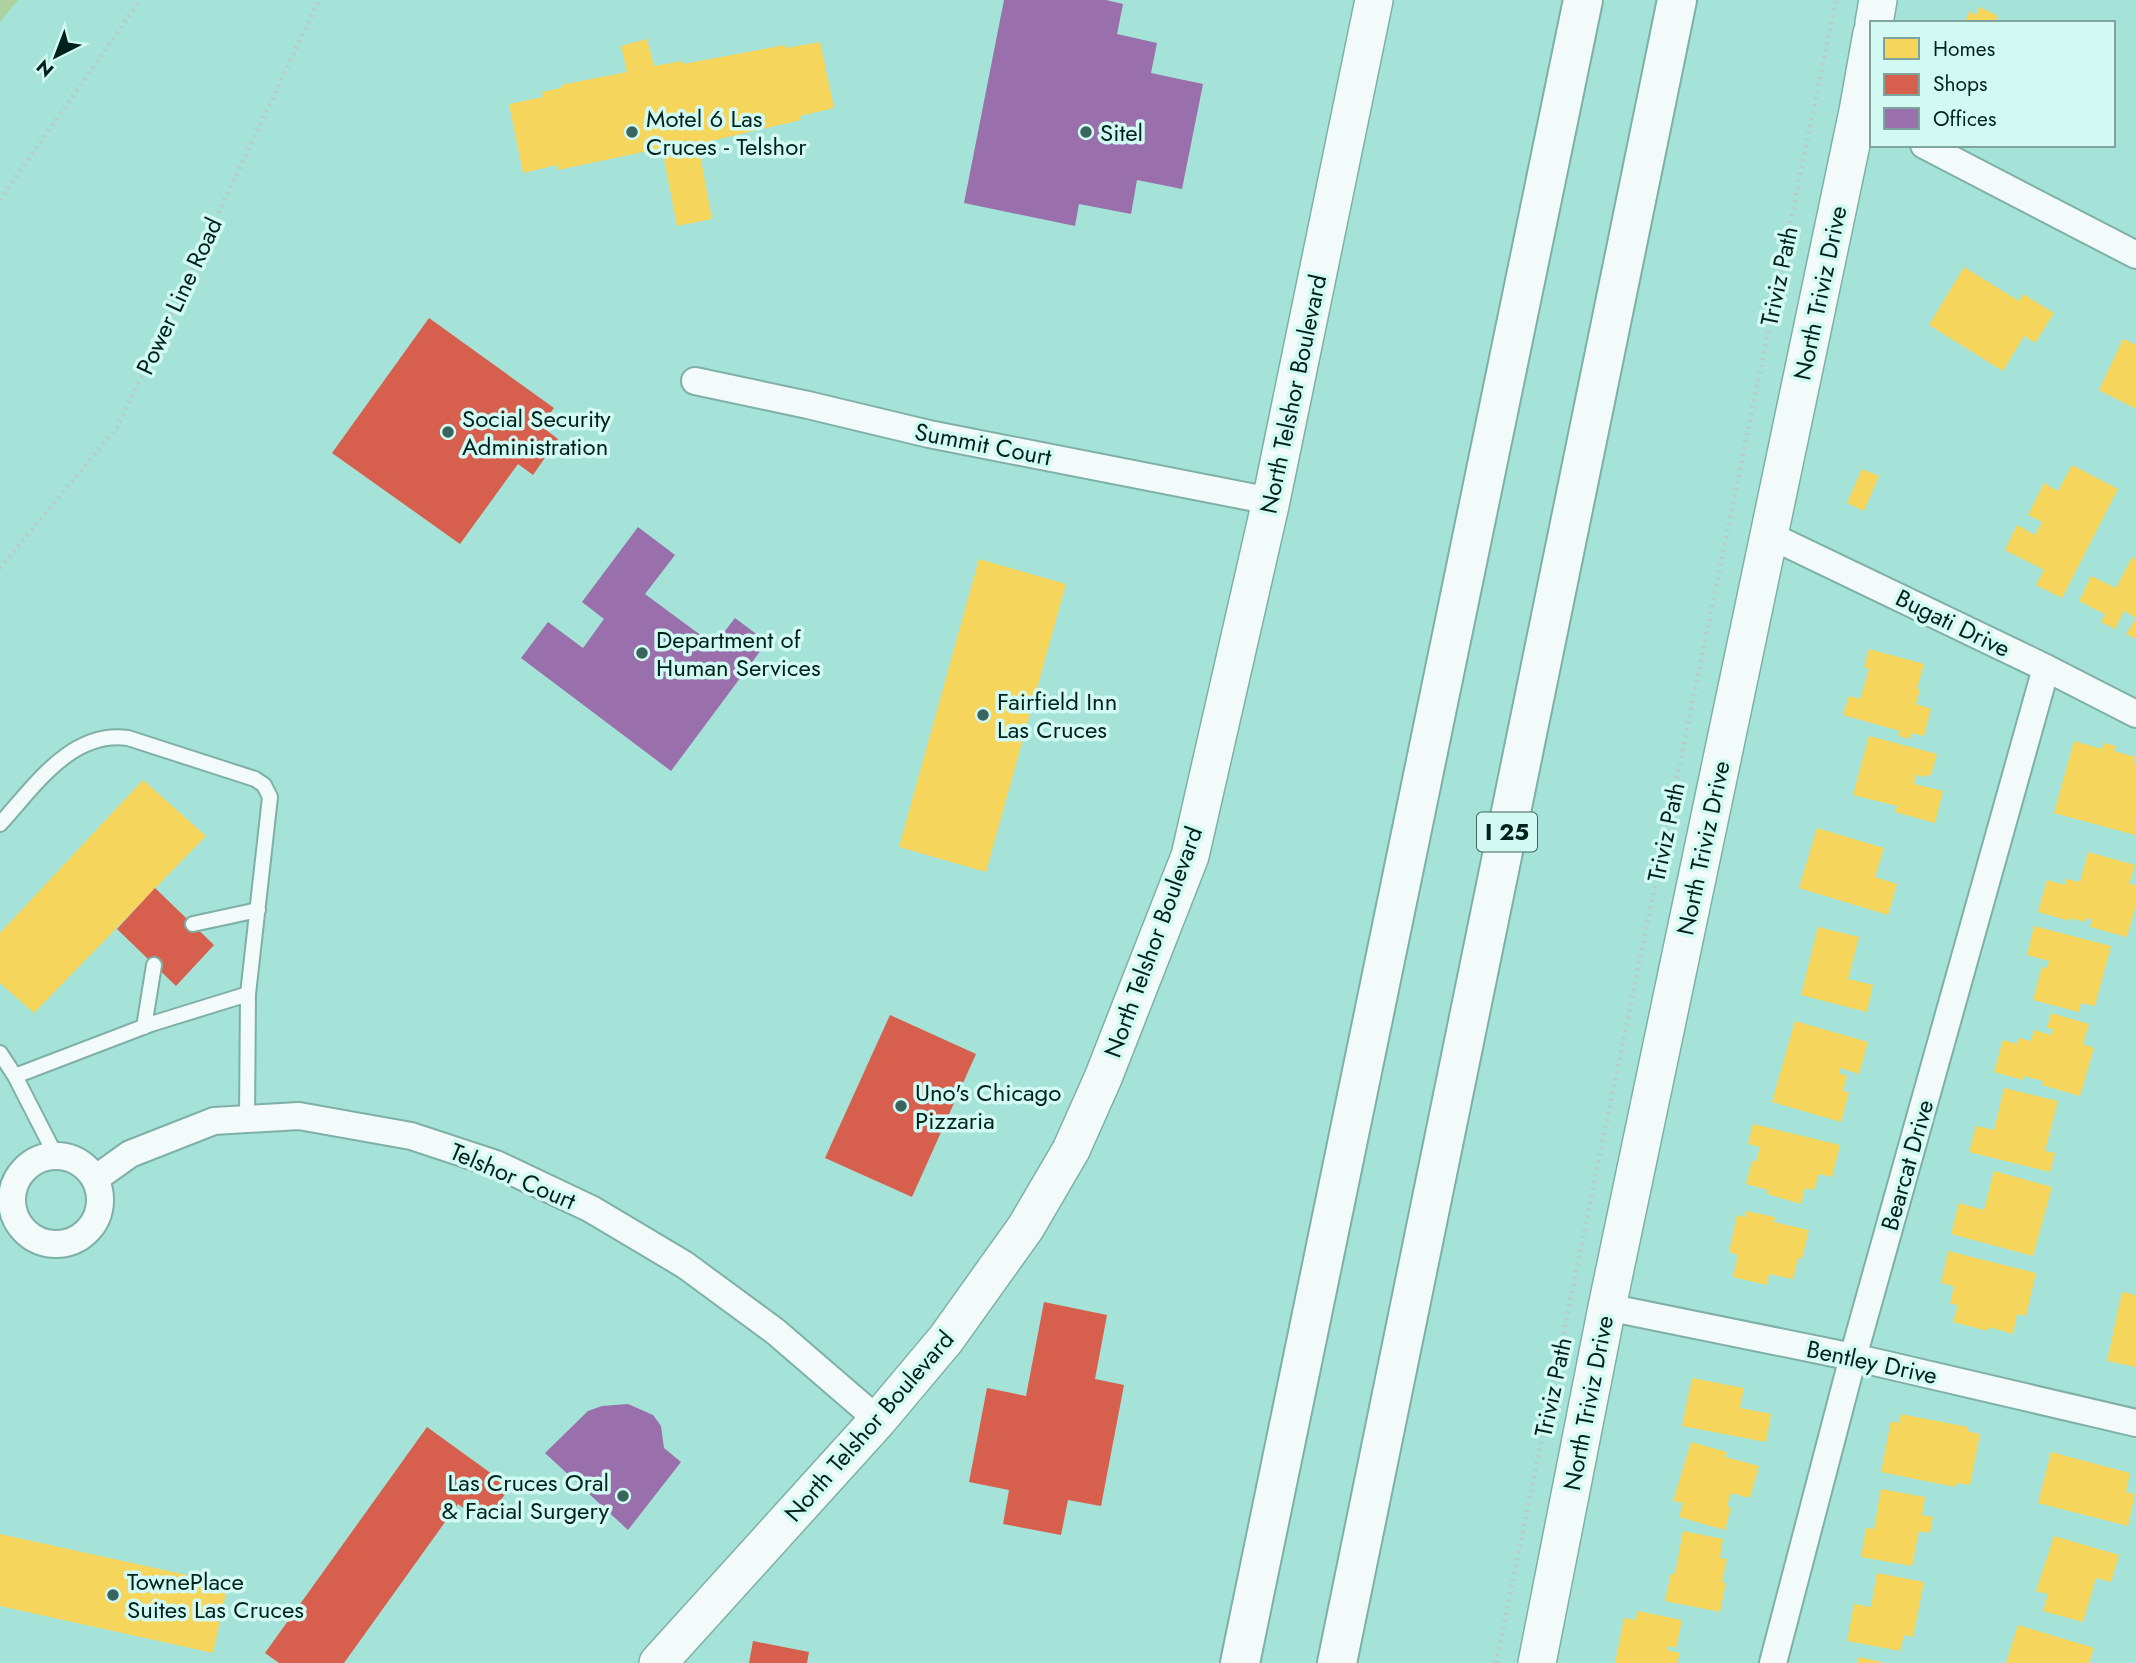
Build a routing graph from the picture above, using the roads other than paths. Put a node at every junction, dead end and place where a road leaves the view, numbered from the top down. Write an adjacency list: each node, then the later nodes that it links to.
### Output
1 (1374, 0): 11 (main road, North Telshor Boulevard)
2 (1583, 0): 31 (highway)
3 (1677, 0): 32 (highway, I 25)
4 (1878, 0): 5 (main road)
5 (1874, 21)
6 (1870, 56): 7 (main road, North Triviz Drive)
7 (1865, 115): 12 (main road, North Triviz Drive)
8 (1928, 147): 9 (street)
9 (2136, 255)
10 (695, 381): 11 (street, Summit Court)
11 (1271, 501): 28 (main road, North Telshor Boulevard)
12 (1769, 535): 13 (street, Bugati Drive); 26 (main road, North Triviz Drive)
13 (2046, 668): 14 (street, Bugati Drive); 27 (street, Bearcat Drive)
14 (2136, 714)
15 (0, 824): 16 (lane)
16 (258, 910): 17 (lane); 19 (lane)
17 (193, 924)
18 (154, 965): 20 (lane)
19 (248, 995): 20 (lane); 23 (lane)
20 (144, 1027): 22 (lane)
21 (0, 1053): 22 (lane)
22 (15, 1076): 24 (lane)
23 (247, 1119): 25 (street, Telshor Court); 28 (street, Telshor Court)
24 (56, 1156): 25 (street); 25 (street)
25 (95, 1178)
26 (1607, 1307): 27 (street, Bentley Drive); 33 (main road, North Triviz Drive)
27 (1853, 1357): 29 (street, Bentley Drive); 34 (street, Bearcat Drive)
28 (878, 1420): 30 (main road, North Telshor Boulevard)
29 (2136, 1423)
30 (658, 1663)
31 (1240, 1663)
32 (1337, 1663)
33 (1537, 1663)
34 (1773, 1663)

